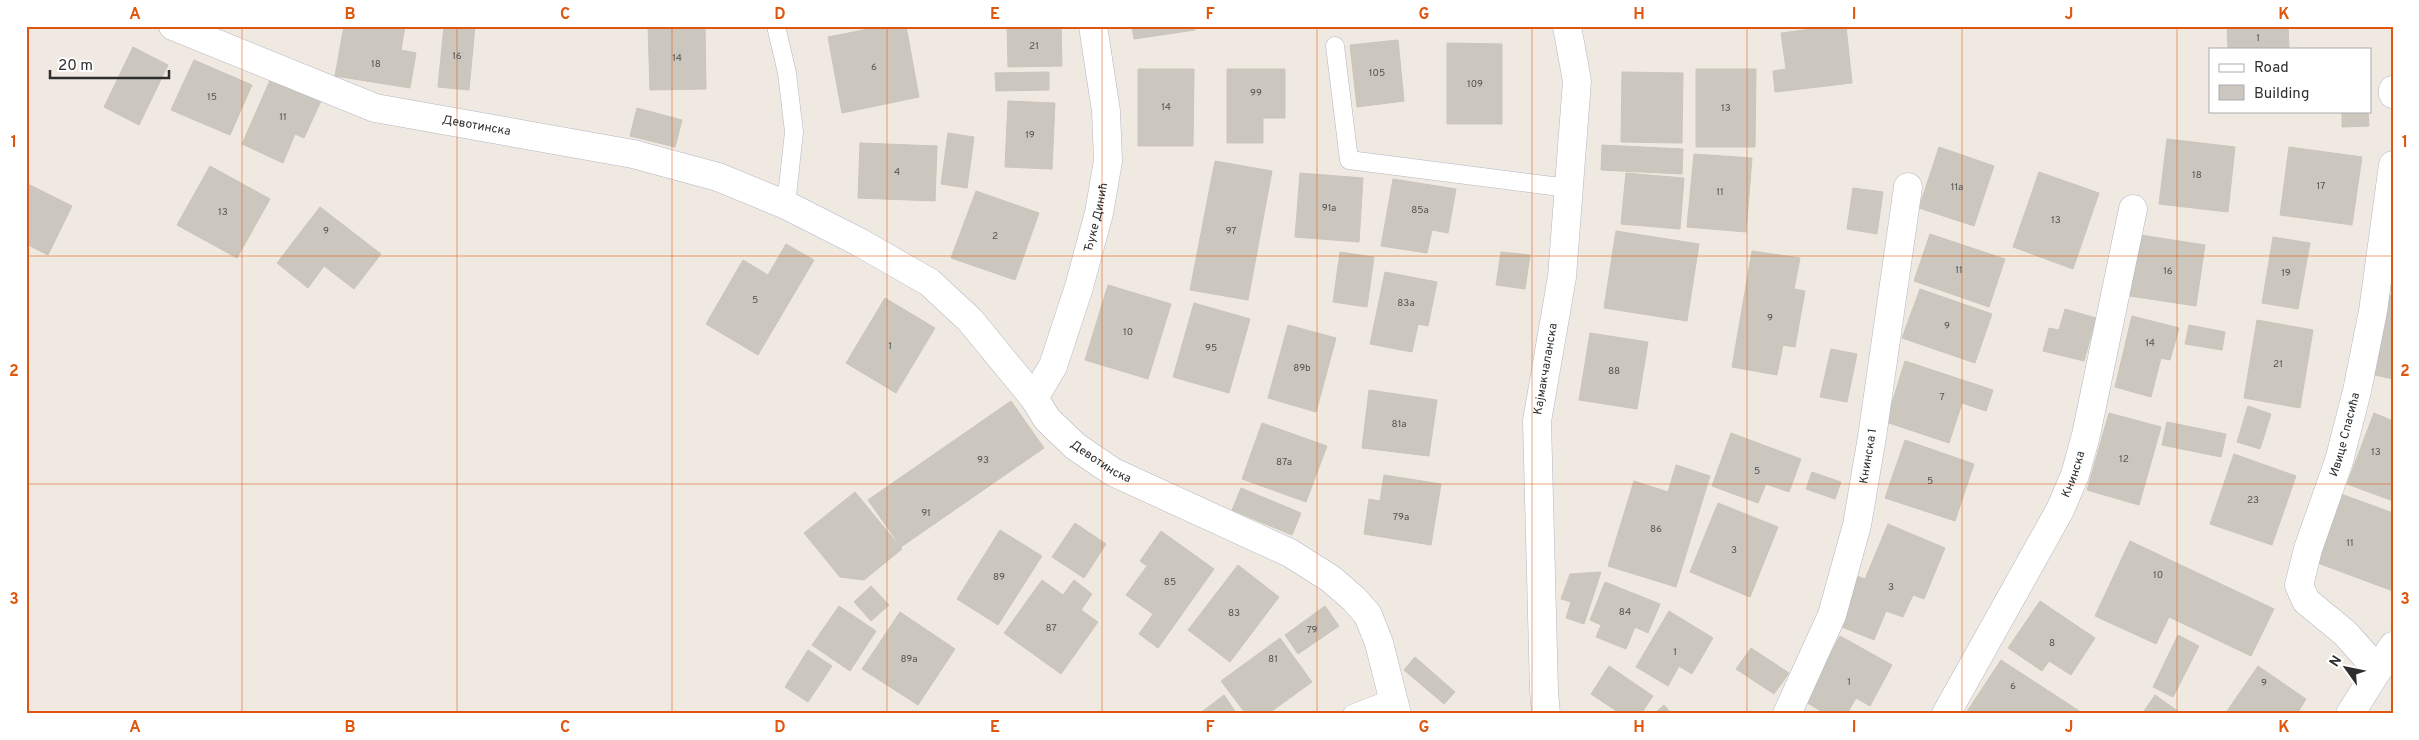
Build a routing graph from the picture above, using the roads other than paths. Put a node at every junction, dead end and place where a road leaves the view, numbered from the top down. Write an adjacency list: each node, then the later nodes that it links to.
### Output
1 (173, 26): 9 (street, Девотинска)
2 (776, 26): 9 (lane)
3 (1093, 26): 11 (street, Ђуке Динић)
4 (1567, 26): 8 (street, Кајмакчаланска)
5 (1335, 46): 8 (lane)
6 (2393, 164): 13 (street, Ивице Спасића)
7 (1908, 186): 17 (street, Книнска 1)
8 (1568, 188): 16 (street, Кајмакчаланска)
9 (786, 205): 11 (street, Девотинска)
10 (2133, 209): 18 (street, Книнска)
11 (1034, 398): 14 (street, Девотинска)
12 (2393, 646): 13 (street)
13 (2378, 670): 19 (street)
14 (1395, 706): 15 (lane)
15 (1352, 714)
16 (1546, 714)
17 (1788, 714)
18 (1946, 714)
19 (2350, 714)

